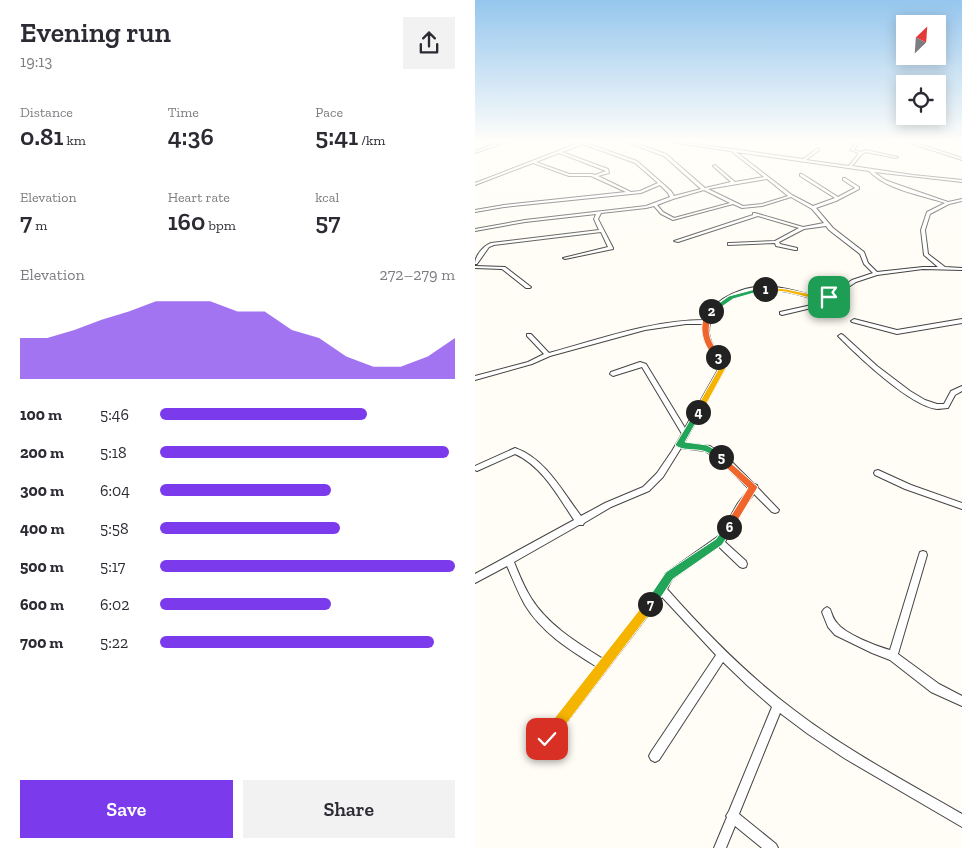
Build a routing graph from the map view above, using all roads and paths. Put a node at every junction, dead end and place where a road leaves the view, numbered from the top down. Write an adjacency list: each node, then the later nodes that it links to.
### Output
1 (607, 182): 13 (street)
2 (657, 182): 10 (street)
3 (695, 182): 12 (street)
4 (732, 182): 11 (street)
5 (748, 182): 11 (street)
6 (772, 182): 14 (street)
7 (811, 182): 16 (street)
8 (848, 182): 16 (street)
9 (887, 182): 19 (street)
10 (660, 184): 13 (street); 15 (street)
11 (735, 184): 12 (street)
12 (704, 189): 15 (street); 18 (street)
13 (629, 192): 23 (street)
14 (791, 196): 21 (street); 22 (street)
15 (672, 197): 20 (street)
16 (837, 198): 22 (street)
17 (961, 202): 19 (street)
18 (733, 203): 20 (street); 21 (street)
19 (948, 203): 35 (street)
20 (655, 205): 24 (street)
21 (743, 207): 25 (street)
22 (813, 208): 26 (street)
23 (475, 211)
24 (599, 213): 28 (street); 29 (street)
25 (757, 215): 27 (street); 30 (street)
26 (827, 224): 27 (street); 40 (street)
27 (803, 228): 31 (street)
28 (475, 230)
29 (602, 231): 34 (street); 36 (street)
30 (676, 241)
31 (776, 242): 32 (street); 33 (street)
32 (730, 244)
33 (795, 250)
34 (565, 258)
35 (923, 259): 37 (street); 39 (street)
36 (475, 265): 41 (street)
37 (943, 268): 38 (street); 39 (street)
38 (962, 269)
39 (907, 270): 40 (street)
40 (876, 274): 42 (street)
41 (529, 287)
42 (826, 300): 43 (street); 46 (street)
43 (782, 313)
44 (855, 320): 45 (street)
45 (962, 321)
46 (706, 322): 49 (street); 53 (street)
47 (529, 335): 49 (street)
48 (841, 336): 52 (street)
49 (547, 354): 51 (street)
50 (613, 374): 53 (street)
51 (475, 378)
52 (962, 388)
53 (685, 434): 54 (street)
54 (679, 445): 57 (street); 60 (street)
55 (477, 468): 60 (street)
56 (878, 473): 58 (street)
57 (754, 487): 59 (street); 61 (street)
58 (962, 506)
59 (775, 510)
60 (580, 522): 63 (street)
61 (719, 542): 64 (street); 66 (street)
62 (923, 555): 69 (street)
63 (508, 560): 65 (street); 70 (street)
64 (743, 564)
65 (475, 579)
66 (662, 590): 68 (street); 70 (street)
67 (827, 612): 69 (street)
68 (722, 655): 72 (street); 74 (street)
69 (893, 656): 71 (street)
70 (603, 665): 73 (street)
71 (962, 701)
72 (778, 706): 75 (street); 76 (street)
73 (547, 739)
74 (655, 756)
75 (732, 816): 77 (street); 78 (street)
76 (962, 821)
77 (720, 848)
78 (773, 848)

